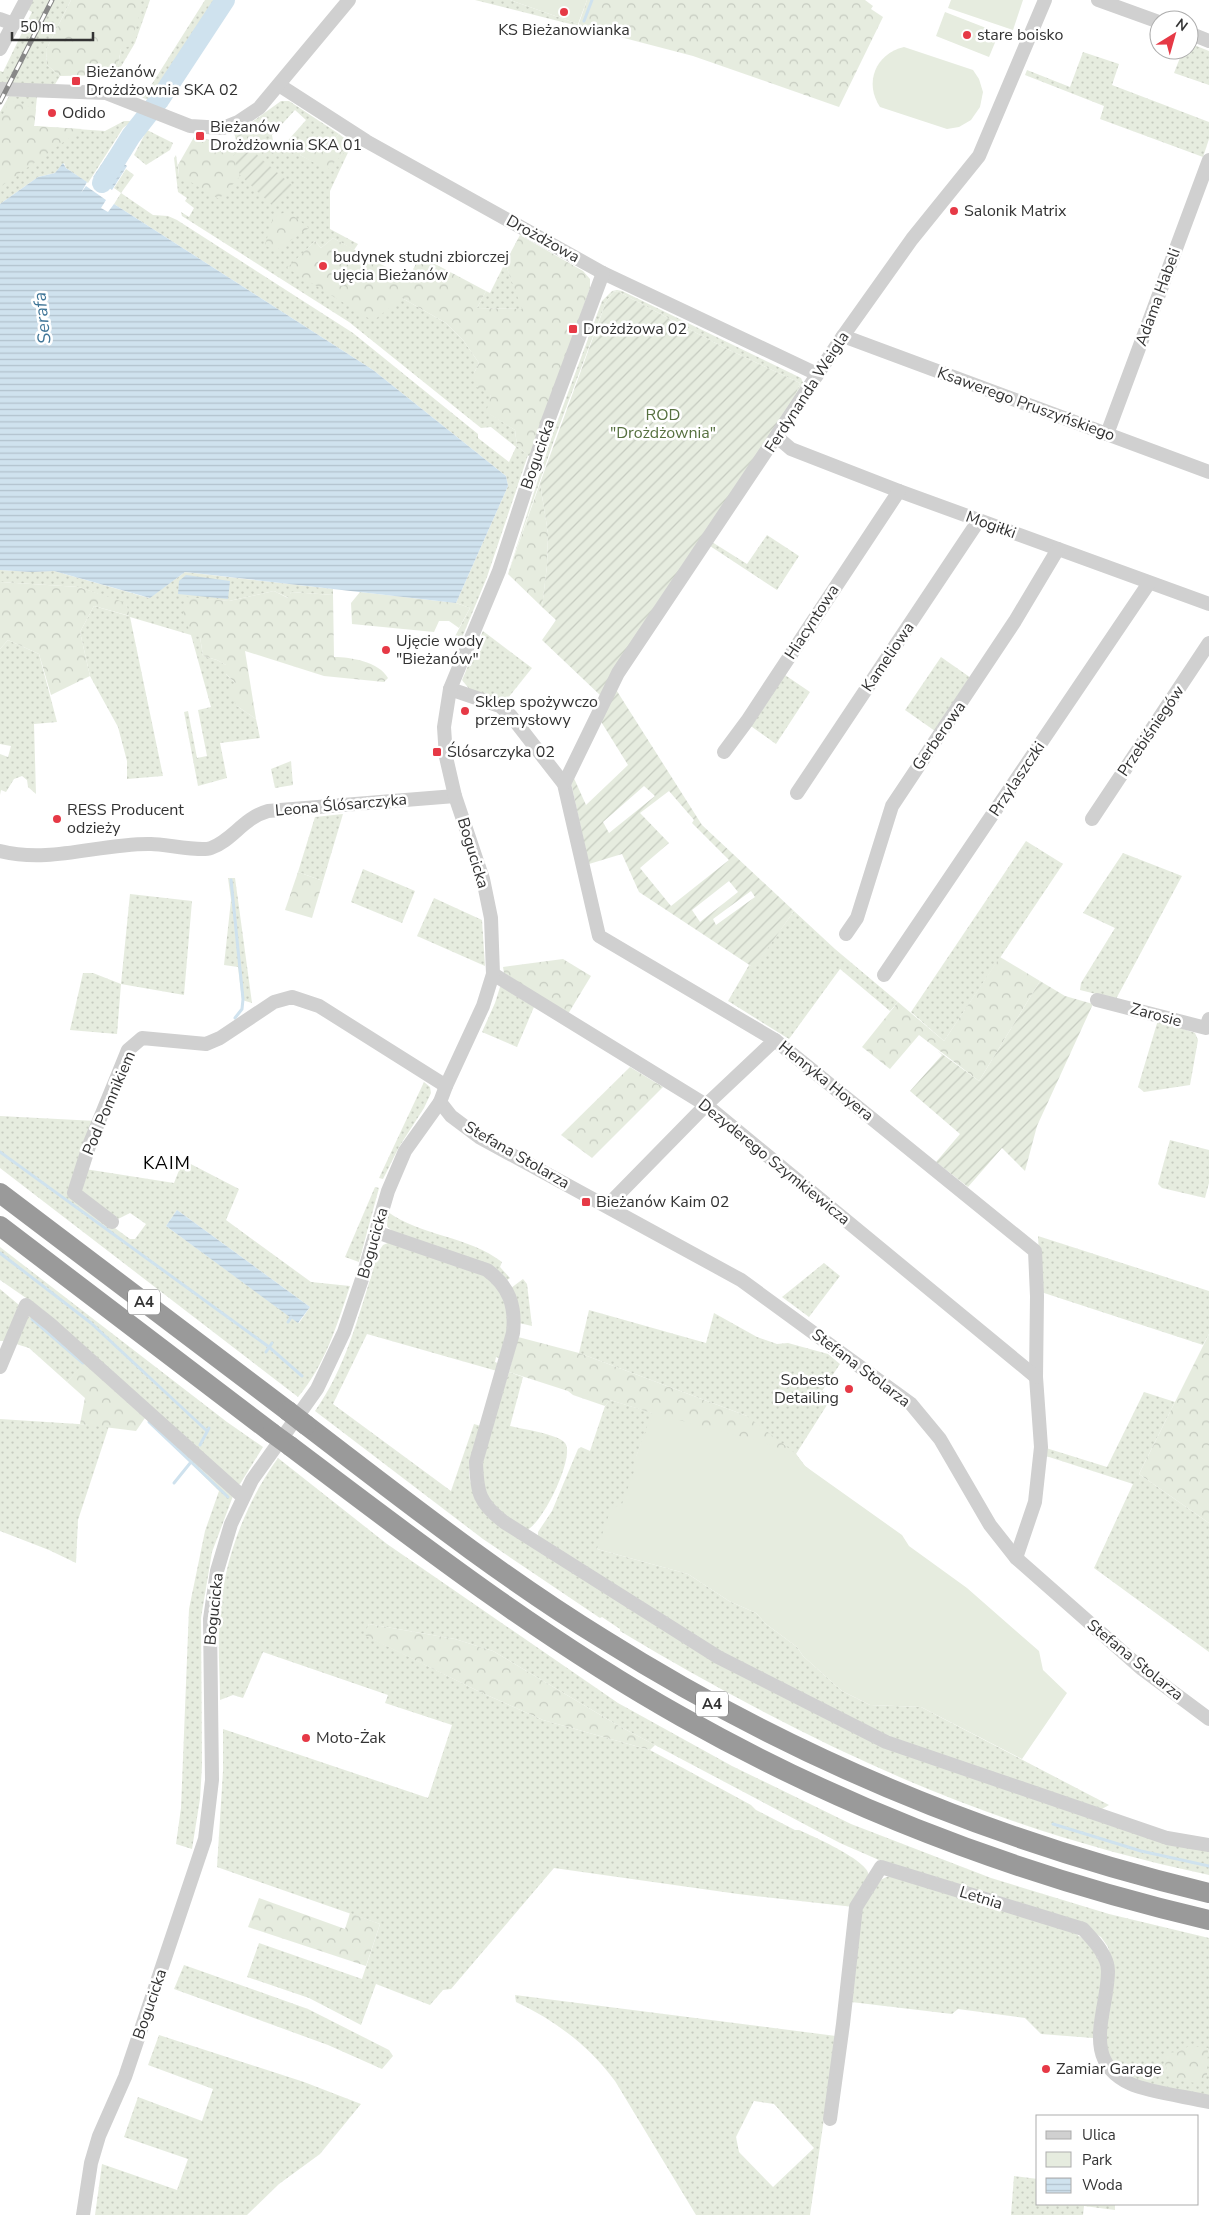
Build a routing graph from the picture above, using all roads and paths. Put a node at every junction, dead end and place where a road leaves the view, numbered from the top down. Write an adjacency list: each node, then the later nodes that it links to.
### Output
1 (26, 0): 7 (street)
2 (349, 0): 9 (street)
3 (1045, 0): 13 (street, Ferdynanda Weigla)
4 (1098, 0): 5 (street)
5 (1149, 18)
6 (0, 19): 7 (street)
7 (14, 24): 8 (street)
8 (0, 49)
9 (279, 85): 10 (street); 12 (street, Drożdżowa)
10 (0, 89)
11 (1209, 160): 15 (street, Adama Habeli)
12 (603, 273): 14 (street, Drożdżowa); 24 (street, Bogucicka)
13 (843, 336): 14 (street, Ferdynanda Weigla); 15 (street, Ksawerego Pruszyńskiego)
14 (817, 374): 16 (street, Ferdynanda Weigla)
15 (1108, 434): 17 (street, Ksawerego Pruszyńskiego)
16 (777, 437): 18 (street, Mogiłki); 26 (street, Ferdynanda Weigla)
17 (1209, 472)
18 (899, 491): 19 (street, Mogiłki); 25 (street, Hiacyntowa)
19 (977, 520): 20 (street, Mogiłki); 27 (street, Kameliowa)
20 (1058, 549): 21 (street, Mogiłki); 31 (street, Gerberowa)
21 (1149, 583): 22 (street, Mogiłki); 33 (street, Przylaszczki)
22 (1209, 604)
23 (1209, 643): 29 (street, Przebiśniegów)
24 (450, 689): 26 (street, Henryka Hoyera); 28 (street, Bogucicka)
25 (724, 752)
26 (564, 784): 36 (street, Henryka Hoyera)
27 (797, 792)
28 (454, 796): 30 (street, Leona Ślósarczyka); 32 (street, Bogucicka)
29 (1092, 819)
30 (0, 851)
31 (846, 934)
32 (493, 974): 37 (street, Bogucicka); 39 (street, Dezyderego Szymkiewicza)
33 (884, 975)
34 (1097, 1000): 35 (street, Zarosie)
35 (1209, 1019)
36 (775, 1040): 39 (street); 46 (street, Henryka Hoyera)
37 (446, 1086): 38 (street, Bogucicka); 42 (street, Pod Pomnikiem)
38 (440, 1102): 41 (street, Stefana Stolarza); 44 (street, Bogucicka)
39 (706, 1105): 41 (street); 46 (street, Dezyderego Szymkiewicza)
40 (0, 1193): 51 (highway, A4, bridge)
41 (607, 1206): 48 (street, Stefana Stolarza)
42 (112, 1222)
43 (0, 1226): 52 (highway, A4, bridge)
44 (376, 1232): 47 (street, Bogucicka); 50 (street)
45 (0, 1367): 47 (street)
46 (1036, 1378): 48 (street, Henryka Hoyera)
47 (243, 1497): 55 (street, Bogucicka)
48 (1016, 1558): 49 (street, Stefana Stolarza)
49 (1209, 1719)
50 (1209, 1845)
51 (1209, 1893)
52 (1209, 1920)
53 (1209, 2102): 54 (street, Letnia)
54 (830, 2119)
55 (83, 2215)

